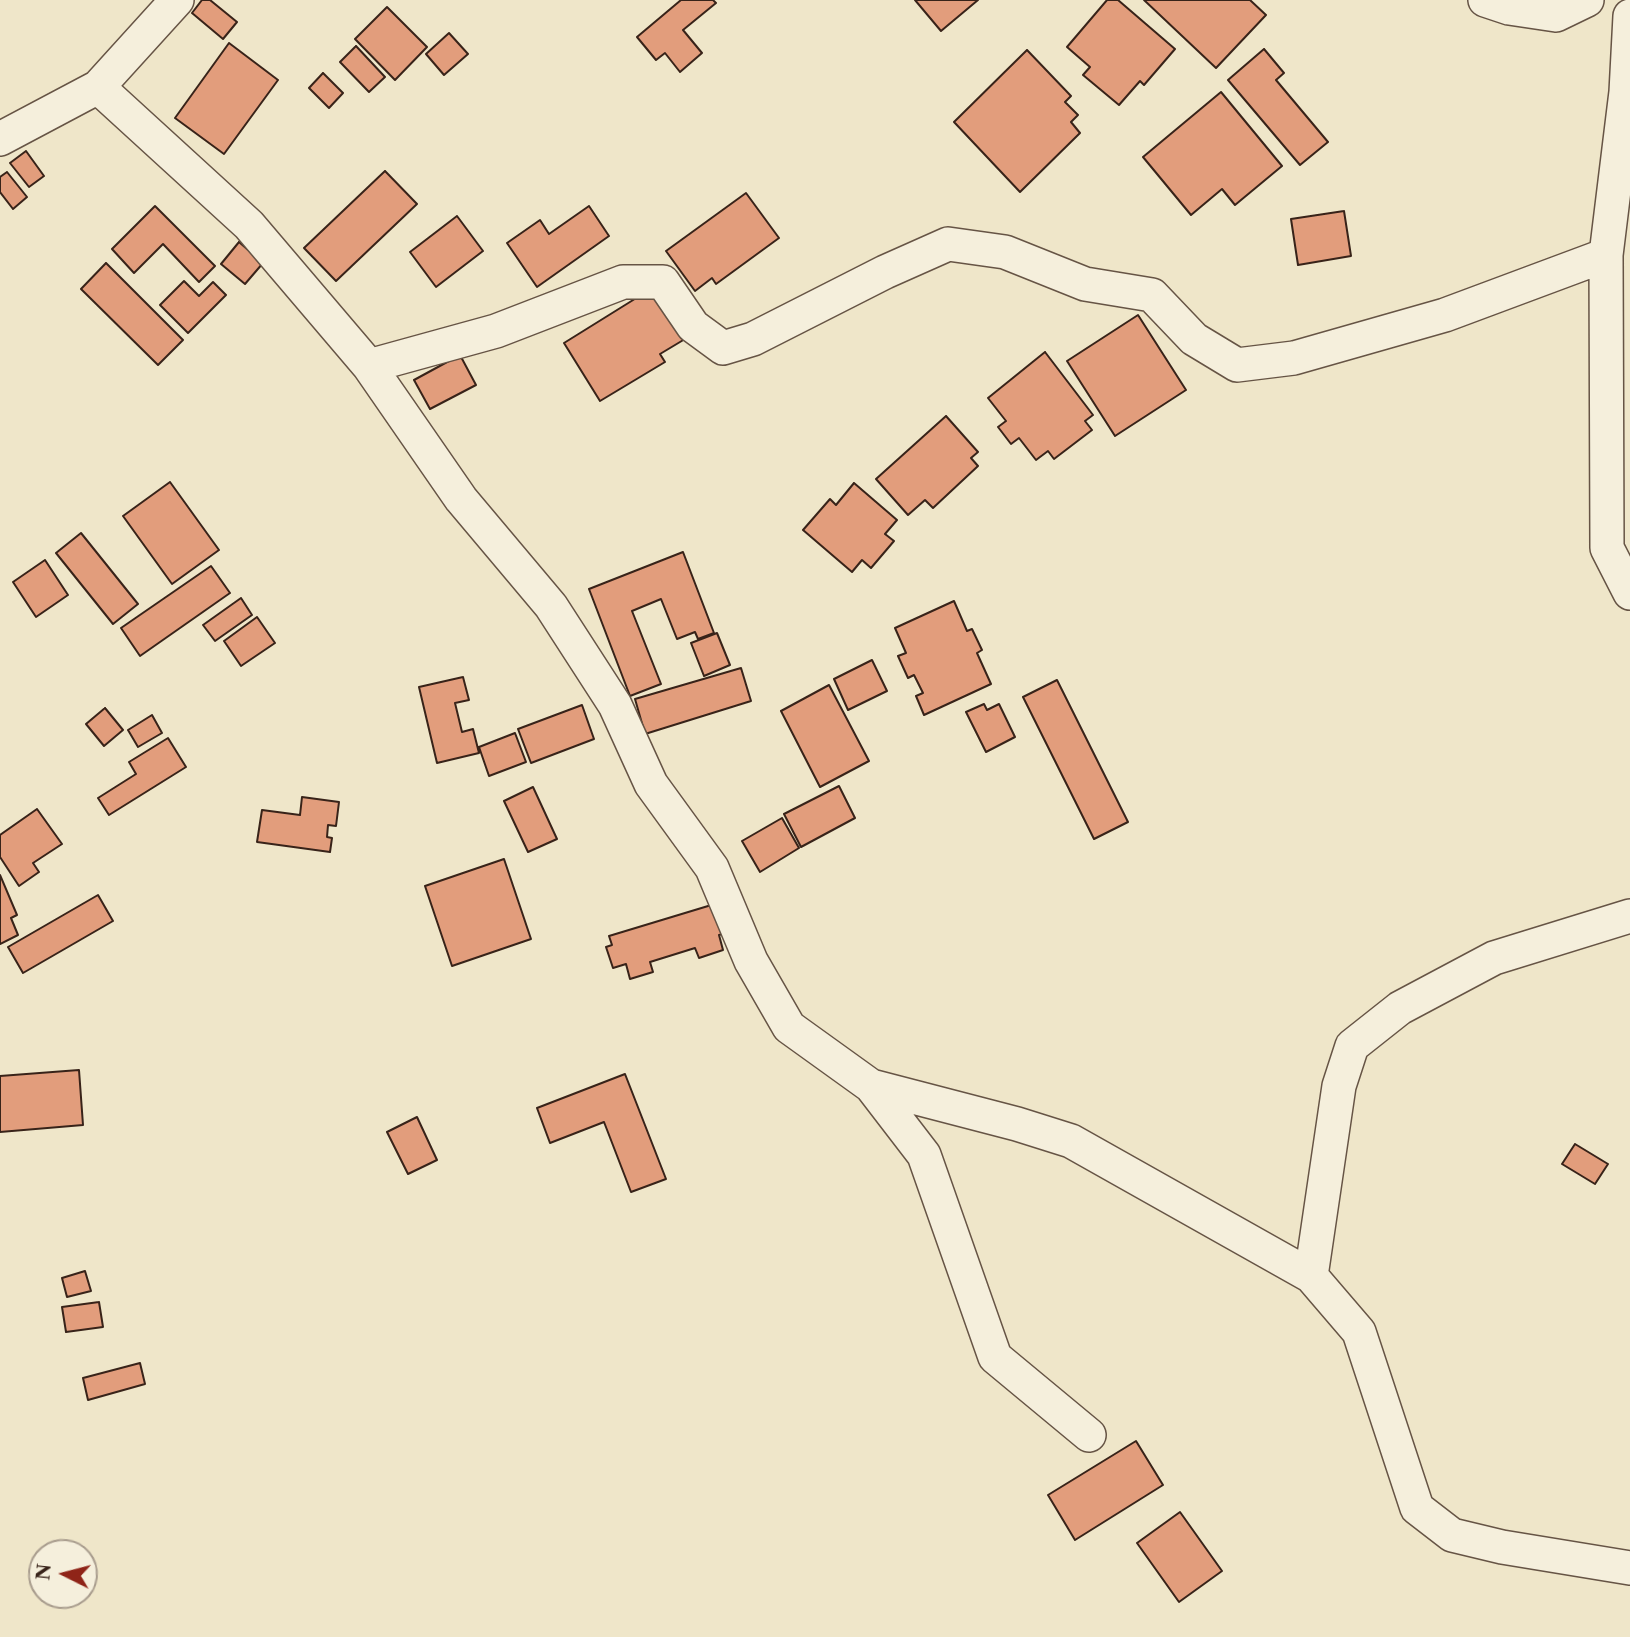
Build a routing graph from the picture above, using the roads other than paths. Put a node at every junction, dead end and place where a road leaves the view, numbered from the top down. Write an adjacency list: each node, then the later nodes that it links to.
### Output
1 (177, 0): 5 (street)
2 (1485, 0): 3 (street)
3 (1587, 0)
4 (1630, 16): 7 (street)
5 (98, 87): 6 (street); 8 (street)
6 (0, 139)
7 (1606, 255): 8 (street); 9 (street)
8 (369, 366): 11 (street)
9 (1630, 593)
10 (1630, 916): 12 (street)
11 (871, 1086): 12 (street); 13 (street)
12 (1311, 1276): 14 (street)
13 (1089, 1435)
14 (1630, 1568)

